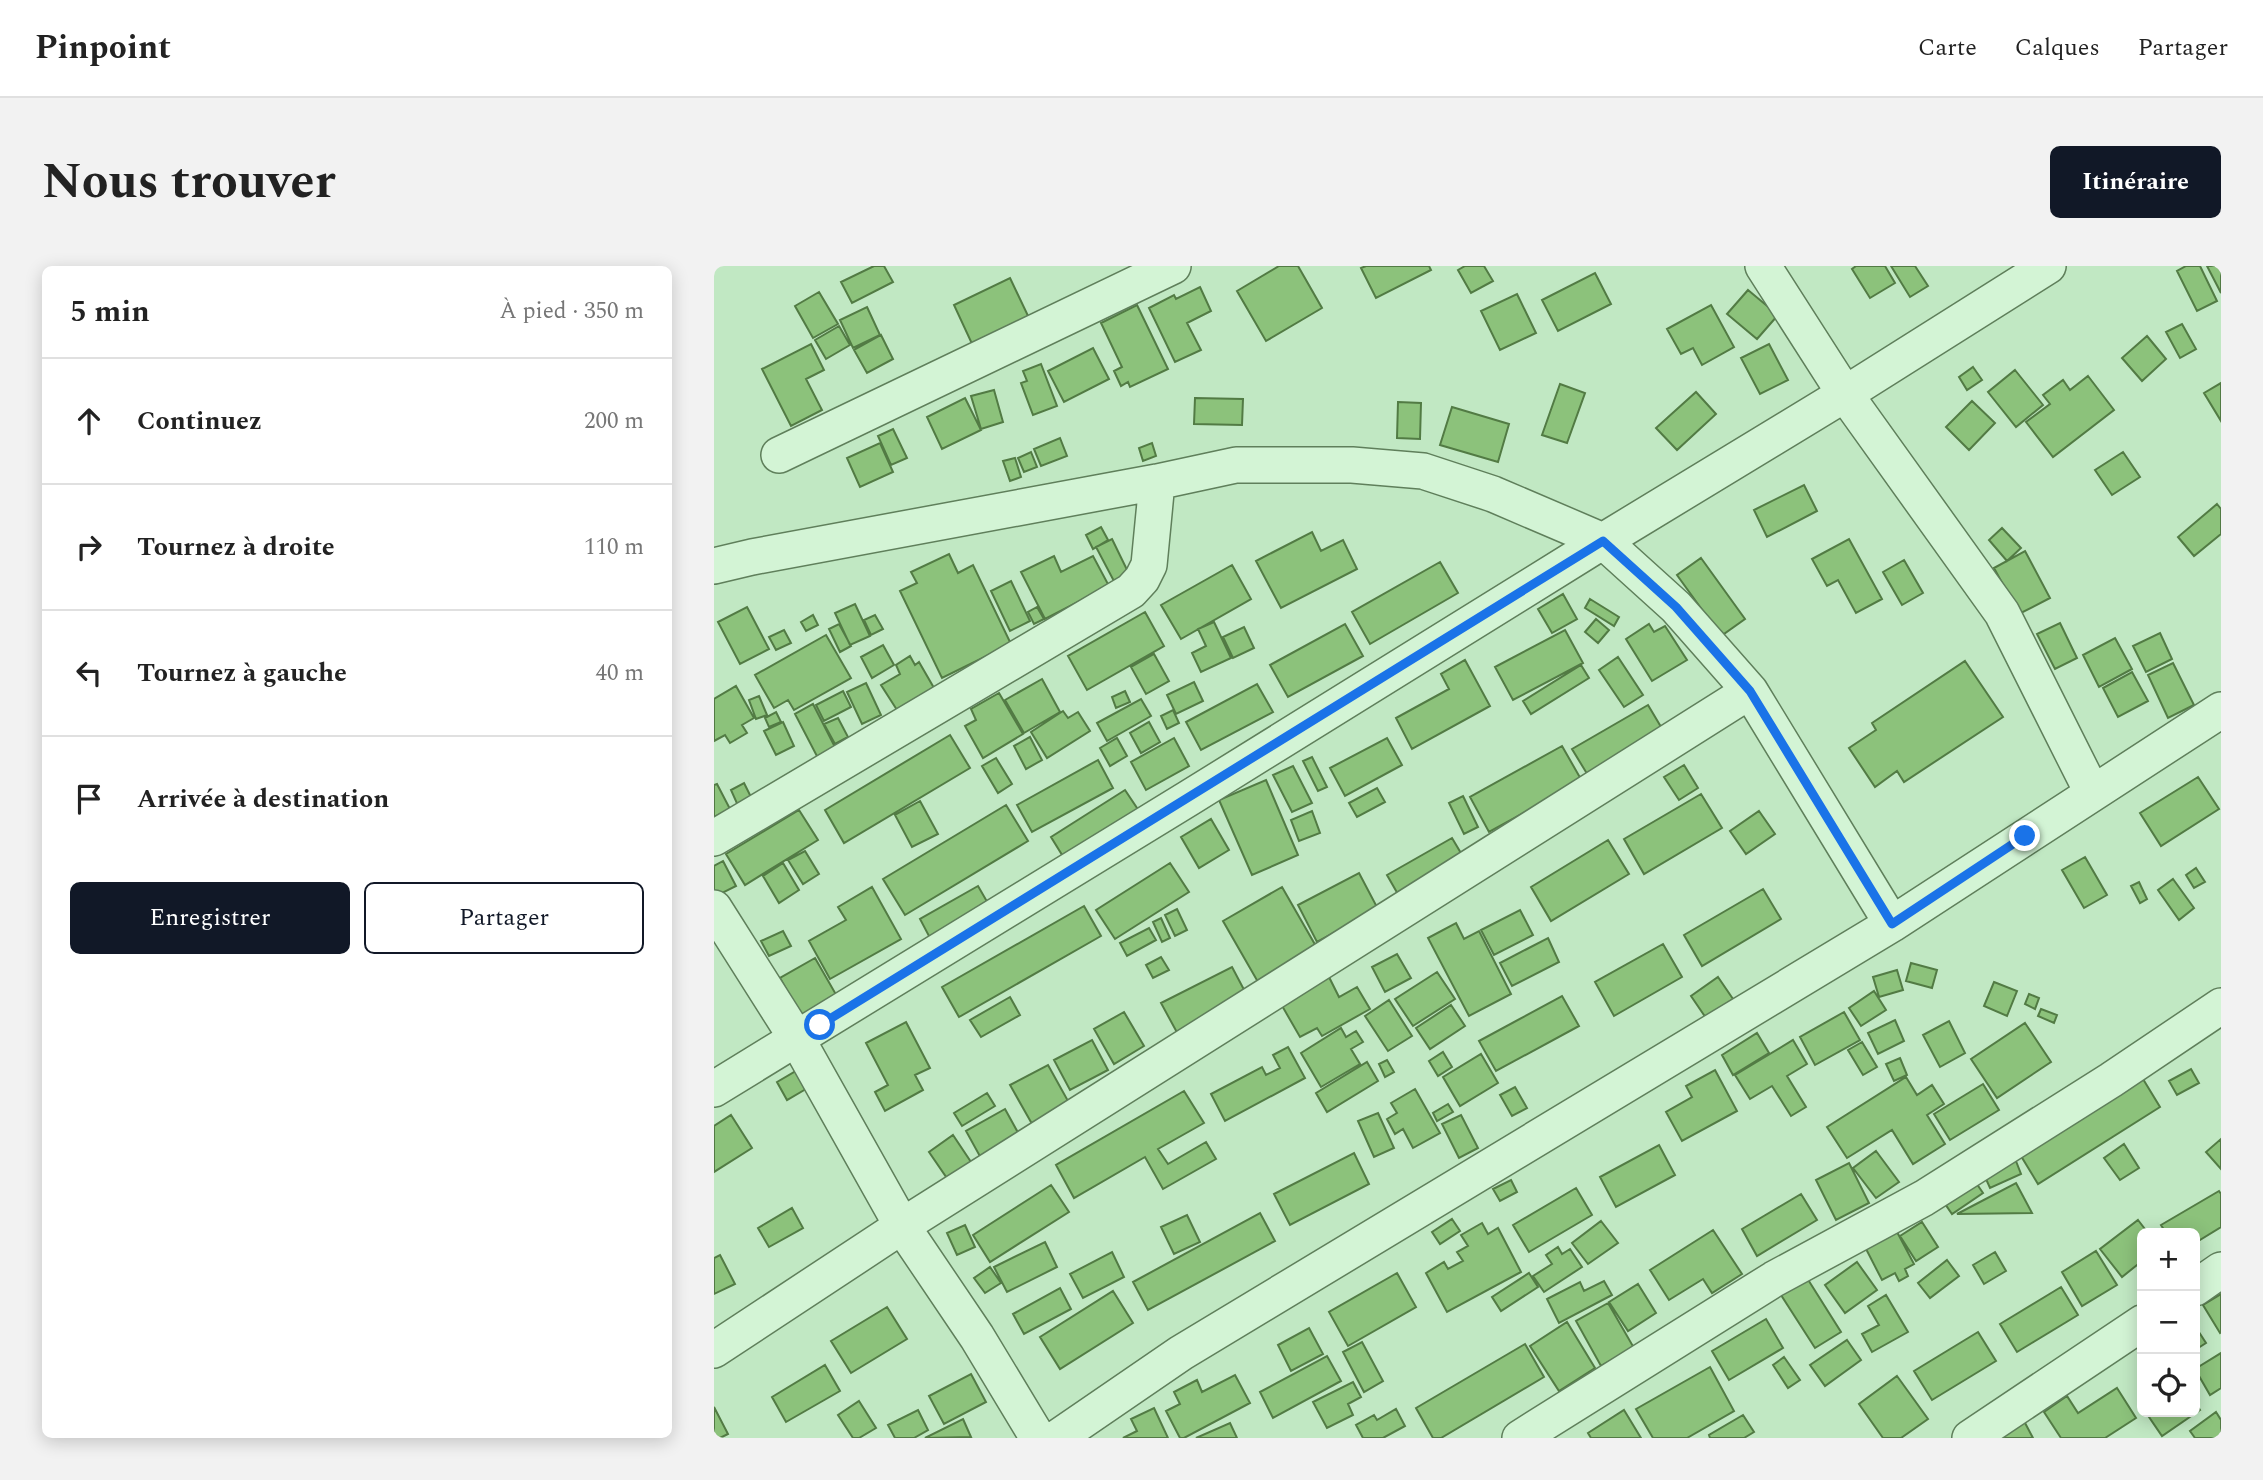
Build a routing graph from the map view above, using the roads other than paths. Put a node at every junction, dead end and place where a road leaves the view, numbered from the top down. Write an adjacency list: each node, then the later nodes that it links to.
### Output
1 (1173, 266): 5 (street)
2 (1763, 266): 4 (street)
3 (2048, 266): 4 (street)
4 (1845, 394): 7 (street); 11 (street)
5 (779, 455)
6 (1157, 482): 7 (street); 8 (street); 12 (street)
7 (1603, 541): 9 (street); 16 (street)
8 (714, 566)
9 (1750, 691): 14 (street); 18 (street)
10 (2221, 710): 11 (street)
11 (2092, 792): 14 (street)
12 (714, 838)
13 (714, 908): 16 (street)
14 (1892, 924): 24 (street)
15 (2221, 1006): 25 (street)
16 (797, 1039): 17 (street); 18 (street)
17 (714, 1089)
18 (902, 1226): 22 (street); 23 (street)
19 (2221, 1270): 20 (street)
20 (2200, 1284)
21 (2137, 1326): 26 (street)
22 (714, 1350)
23 (1038, 1438)
24 (1057, 1438)
25 (1520, 1438)
26 (1970, 1438)

